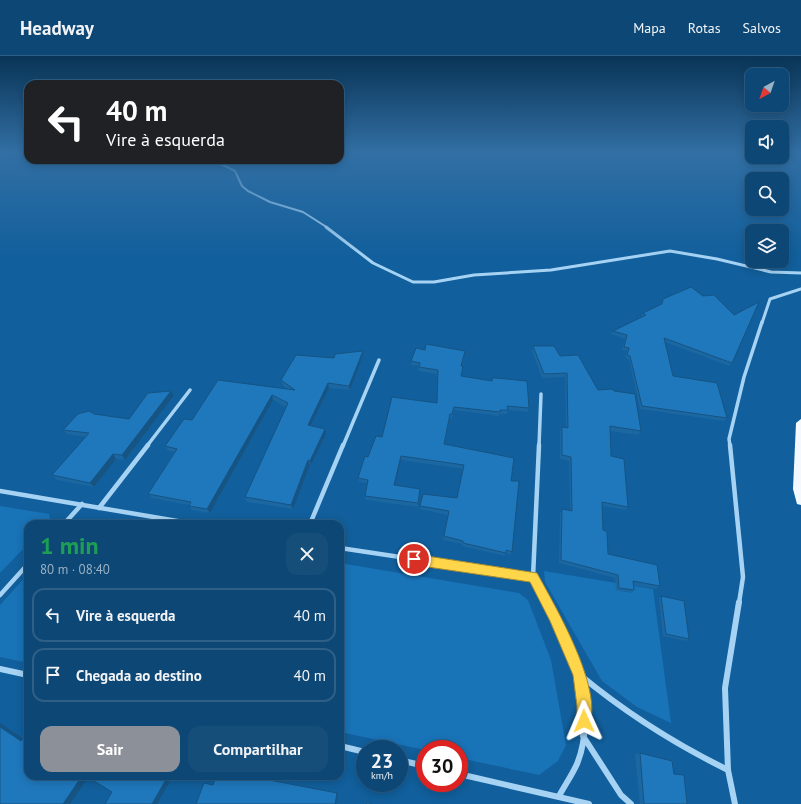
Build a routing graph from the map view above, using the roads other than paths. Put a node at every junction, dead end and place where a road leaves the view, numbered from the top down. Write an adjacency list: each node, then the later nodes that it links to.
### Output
1 (243, 187): 2 (street)
2 (801, 273)
3 (801, 289): 25 (street)
4 (379, 360): 14 (street)
5 (190, 390): 11 (street)
6 (541, 394): 17 (street)
7 (801, 423): 9 (main road)
8 (0, 491): 10 (street)
9 (801, 500)
10 (82, 504): 11 (street); 12 (street)
11 (99, 508): 13 (street)
12 (68, 520)
13 (171, 520)
14 (312, 520)
15 (344, 549): 17 (street)
16 (24, 568): 18 (street)
17 (533, 577): 21 (street)
18 (0, 595)
19 (0, 669): 20 (street)
20 (24, 674)
21 (580, 674): 22 (street); 25 (street)
22 (583, 736): 27 (street); 29 (street)
23 (344, 747): 24 (street)
24 (356, 750)
25 (728, 770): 30 (street)
26 (468, 776): 27 (street)
27 (559, 796): 28 (street)
28 (589, 804)
29 (631, 804)
30 (735, 804)

